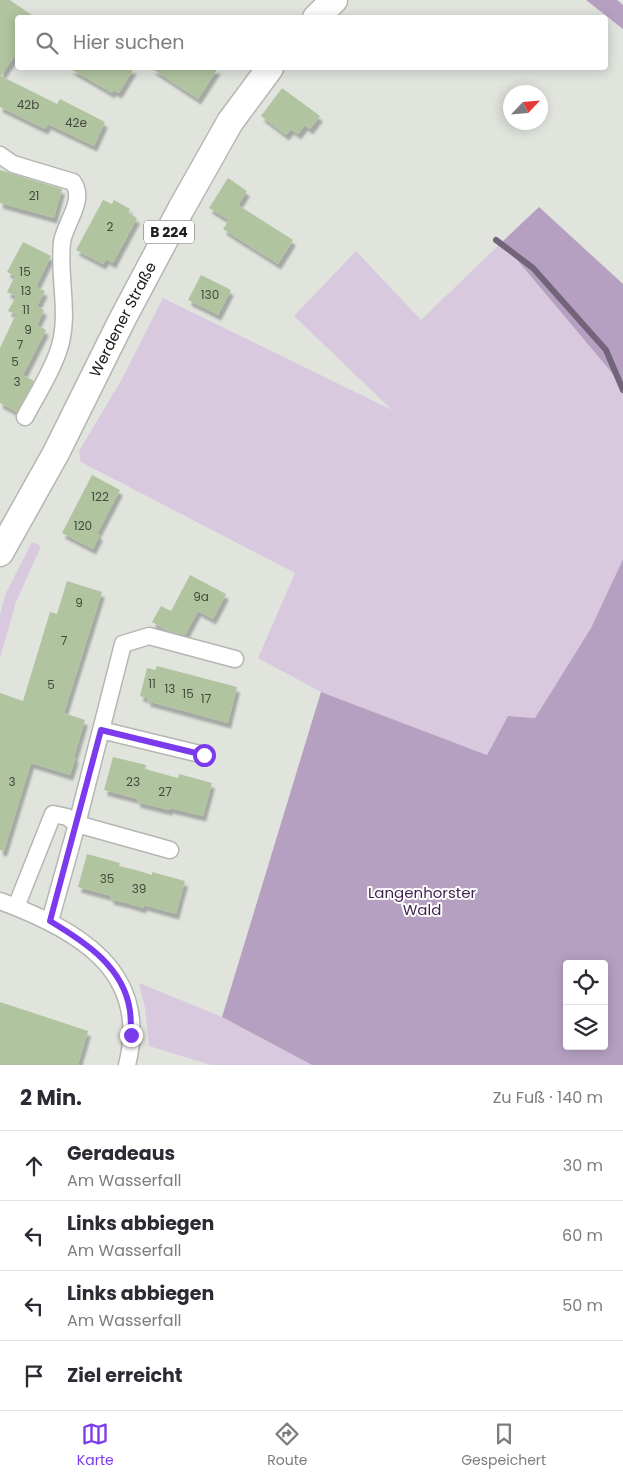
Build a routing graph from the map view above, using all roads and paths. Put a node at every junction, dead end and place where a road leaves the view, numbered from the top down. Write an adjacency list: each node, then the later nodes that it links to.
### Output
1 (334, 0): 2 (main road)
2 (319, 15)
3 (269, 70): 6 (main road, Werdener Straße / B 224)
4 (0, 155): 5 (street)
5 (25, 417)
6 (0, 553)
7 (235, 659): 8 (street)
8 (101, 730): 9 (street); 10 (street)
9 (204, 755)
10 (77, 824): 11 (street); 13 (street); 14 (street)
11 (170, 850)
12 (0, 901): 13 (street)
13 (16, 907): 14 (street)
14 (50, 921): 15 (street)
15 (128, 1065)

